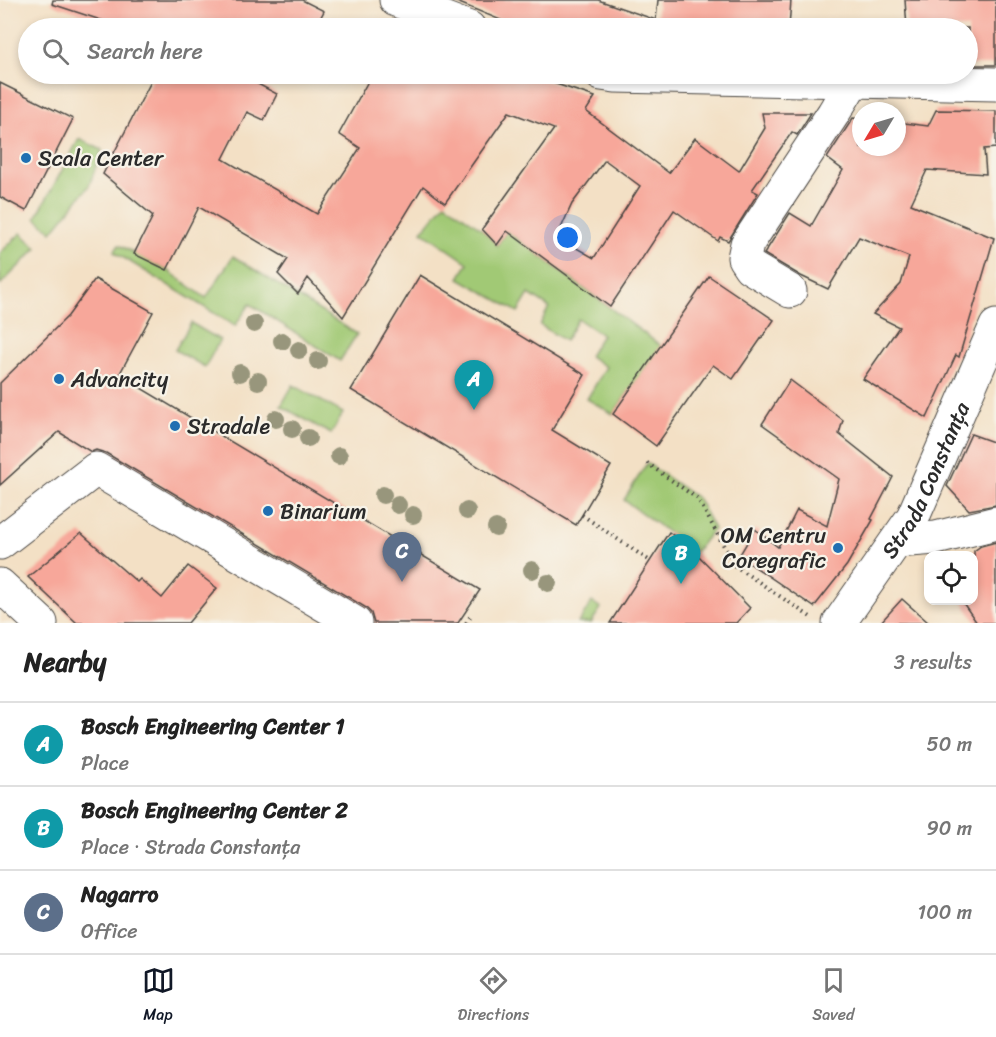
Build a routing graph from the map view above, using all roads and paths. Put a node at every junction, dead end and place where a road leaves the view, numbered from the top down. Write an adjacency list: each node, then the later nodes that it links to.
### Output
1 (396, 0): 2 (street)
2 (442, 18)
3 (851, 84): 6 (street)
4 (978, 84): 5 (street)
5 (996, 84)
6 (790, 291)
7 (996, 326): 11 (street, Strada Constanța)
8 (647, 462): 16 (path)
9 (582, 515): 13 (path)
10 (996, 523): 11 (street)
11 (897, 541): 16 (street, Strada Constanța)
12 (0, 543): 18 (street)
13 (650, 561)
14 (0, 585): 17 (street)
15 (472, 614): 19 (path)
16 (828, 622)
17 (41, 623)
18 (355, 623)
19 (466, 623)

